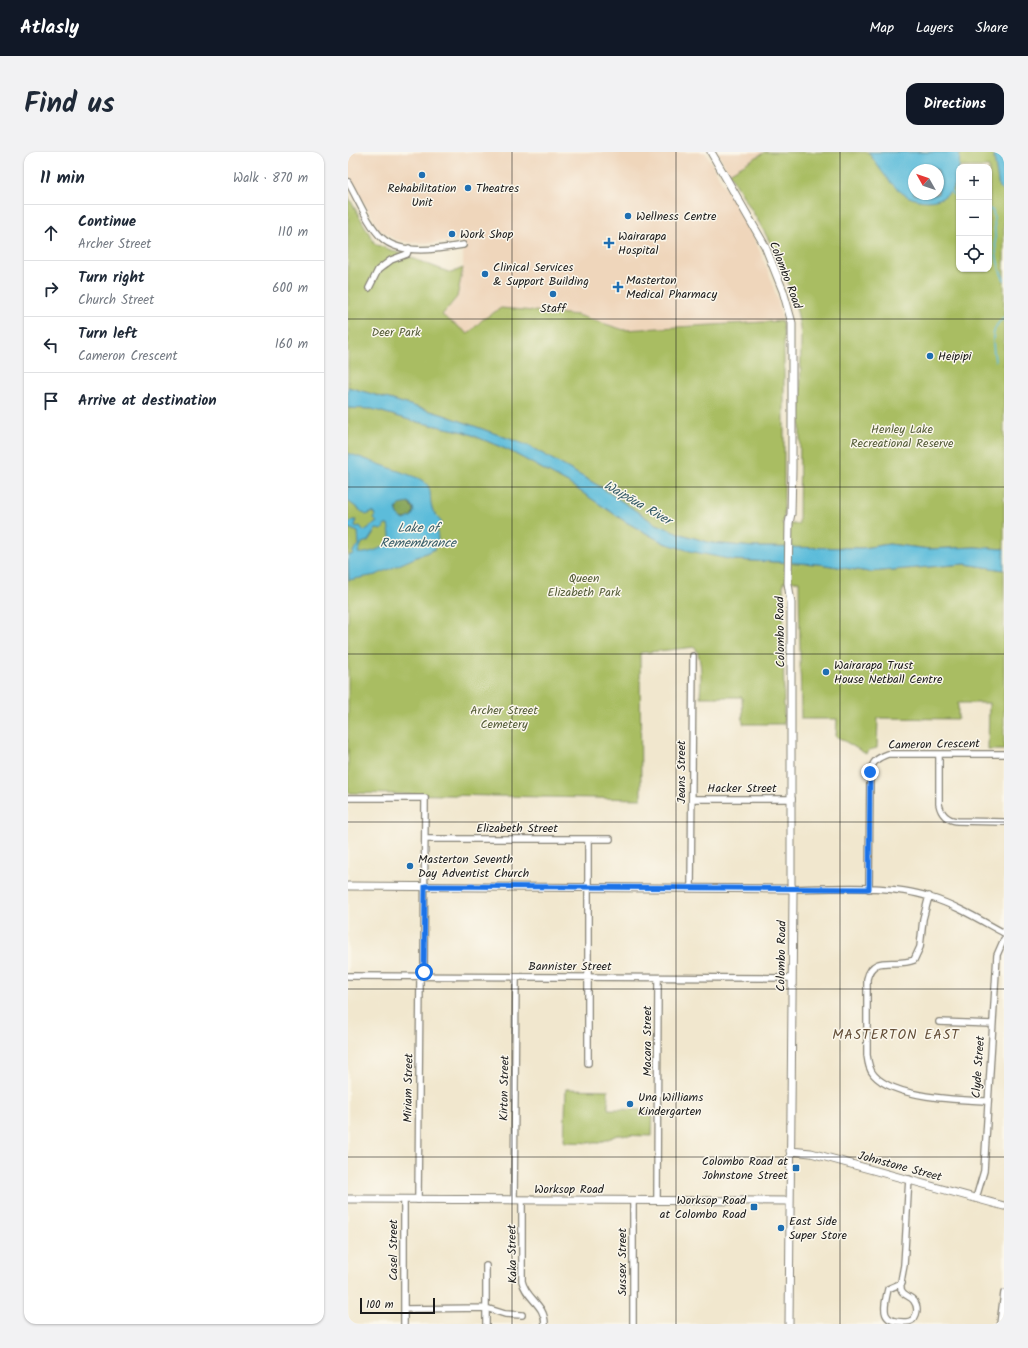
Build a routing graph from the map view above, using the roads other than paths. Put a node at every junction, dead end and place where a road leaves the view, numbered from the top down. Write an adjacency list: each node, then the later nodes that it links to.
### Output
1 (711, 152): 11 (street, Colombo Road)
2 (348, 182): 4 (street)
3 (463, 245): 4 (street)
4 (409, 248): 5 (street)
5 (369, 288)
6 (693, 656): 10 (street, Jeans Street)
7 (939, 754): 8 (street, Cameron Crescent); 12 (street); 21 (street, Cameron Crescent)
8 (1004, 754)
9 (348, 798): 13 (street, Miriam Street)
10 (692, 799): 11 (street, Hacker Street); 19 (street, Jeans Street)
11 (792, 799): 20 (street, Colombo Road)
12 (1004, 822)
13 (425, 839): 14 (street, Elizabeth Street); 17 (street, Miriam Street)
14 (588, 839): 15 (street, Elizabeth Street); 18 (street)
15 (610, 839)
16 (348, 886): 17 (street)
17 (425, 886): 18 (street); 26 (street, Miriam Street)
18 (589, 888): 19 (street); 28 (street)
19 (691, 888): 20 (street)
20 (792, 889): 21 (street); 30 (street, Colombo Road)
21 (869, 889): 22 (street)
22 (929, 896): 23 (street); 34 (street)
23 (1004, 933)
24 (1004, 939): 32 (street, Clyde Street)
25 (348, 976): 26 (street, Bannister Street)
26 (422, 976): 27 (street, Bannister Street); 40 (street, Miriam Street)
27 (516, 977): 28 (street, Bannister Street); 41 (street, Kirton Street)
28 (588, 978): 29 (street, Bannister Street); 33 (street)
29 (658, 978): 30 (street, Bannister Street); 44 (street, Macara Street)
30 (791, 978): 35 (street, Colombo Road)
31 (938, 1022): 32 (street)
32 (992, 1024): 34 (street, Clyde Street)
33 (588, 1063)
34 (987, 1101): 37 (street, Clyde Street)
35 (790, 1151): 36 (street, Johnstone Street); 45 (street, Colombo Road)
36 (909, 1180): 37 (street, Johnstone Street); 48 (street)
37 (976, 1198): 46 (street, Johnstone Street)
38 (348, 1199): 39 (street, Worksop Road)
39 (404, 1200): 40 (street, Worksop Road); 51 (street, Casel Street)
40 (418, 1200): 41 (street, Worksop Road)
41 (514, 1200): 42 (street, Worksop Road)
42 (522, 1200): 43 (street, Worksop Road); 55 (street, Kaka Street)
43 (633, 1200): 44 (street, Worksop Road); 56 (street, Sussex Street)
44 (657, 1201): 45 (street, Worksop Road)
45 (790, 1201): 57 (street, Colombo Road)
46 (1004, 1206)
47 (486, 1266): 50 (street)
48 (902, 1283): 48 (street)
49 (1004, 1293): 58 (street)
50 (486, 1308): 51 (street); 52 (street); 54 (street)
51 (404, 1309): 53 (street, Casel Street)
52 (522, 1315)
53 (404, 1324)
54 (486, 1324)
55 (545, 1324)
56 (632, 1324)
57 (789, 1324)
58 (1000, 1324)

